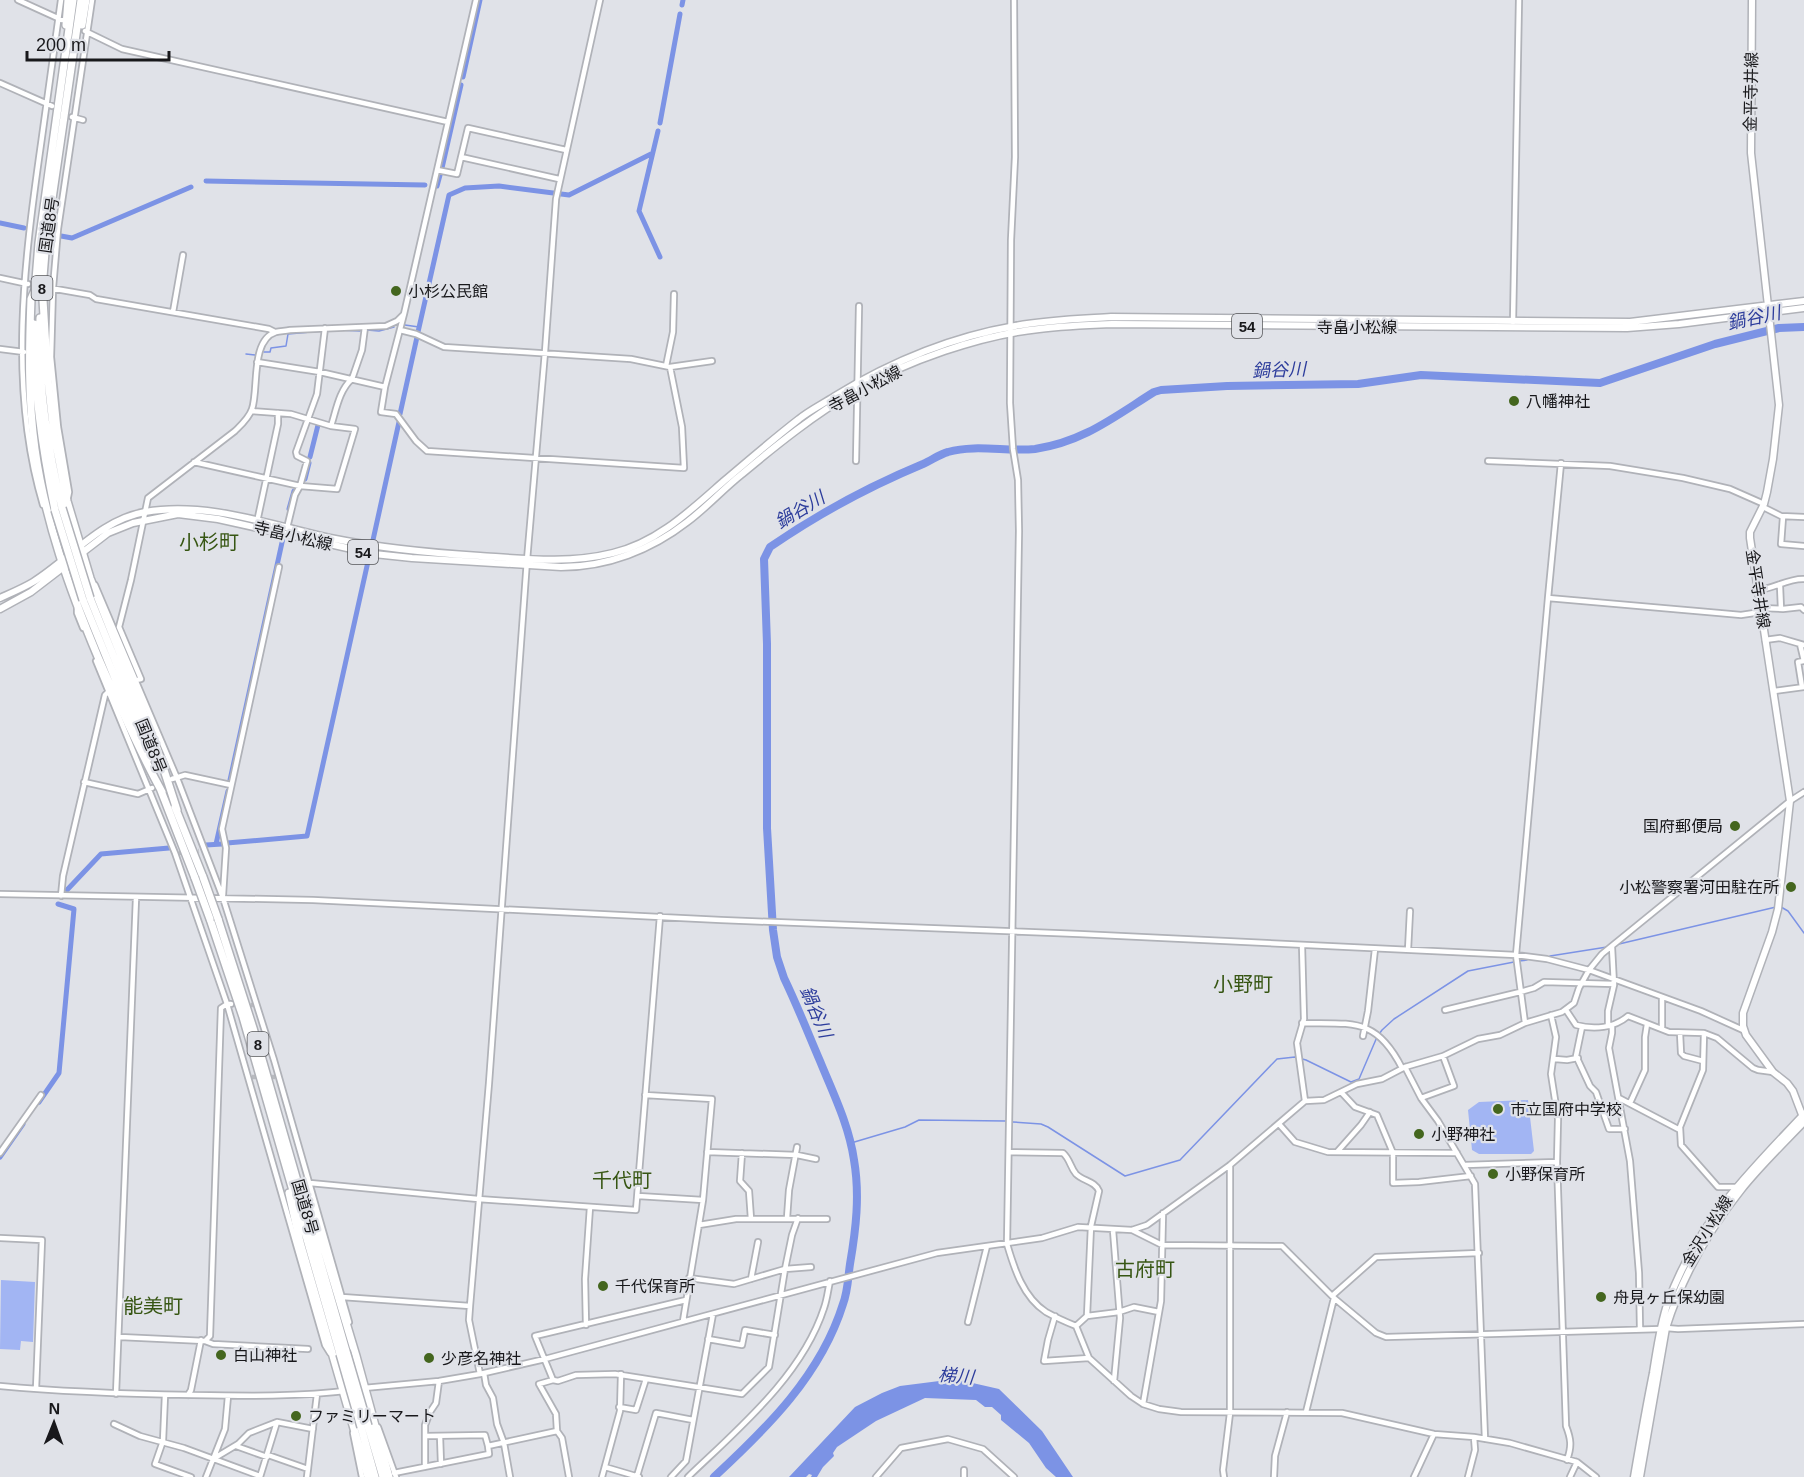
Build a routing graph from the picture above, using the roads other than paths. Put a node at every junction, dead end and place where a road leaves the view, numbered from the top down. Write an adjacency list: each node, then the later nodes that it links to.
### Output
1 (18, 0): 13 (street)
2 (61, 0): 13 (street)
3 (68, 0): 16 (highway, 8)
4 (74, 0): 16 (highway, 国道8号 / 8)
5 (81, 0): 15 (highway, 国道8号 / 8)
6 (86, 0): 15 (highway, 8)
7 (92, 0): 14 (street)
8 (476, 0): 21 (street)
9 (600, 0): 22 (street)
10 (1014, 0): 43 (street)
11 (1519, 0): 39 (street)
12 (1752, 0): 35 (main road, 金平寺井線)
13 (60, 20): 18 (street)
14 (86, 32): 19 (street); 21 (street)
15 (72, 68): 29 (highway, 国道8号 / 8)
16 (63, 76): 31 (highway, 国道8号 / 8)
17 (0, 83): 18 (street)
18 (49, 105): 28 (street)
19 (74, 117): 20 (street); 30 (street)
20 (83, 120)
21 (448, 122): 24 (street)
22 (566, 150): 23 (street); 25 (street)
23 (461, 157): 24 (street); 25 (street)
24 (437, 170): 38 (street)
25 (559, 179): 47 (street)
26 (183, 255): 37 (street)
27 (0, 278): 28 (street)
28 (26, 283): 46 (street)
29 (42, 285): 67 (highway, 8); 69 (highway, 国道8号 / 8)
30 (52, 288): 37 (street); 67 (street)
31 (35, 290): 69 (highway, 国道8号 / 8); 76 (highway, 8)
32 (674, 294): 50 (street)
33 (1804, 301): 35 (main road, 寺畠小松線 / 54)
34 (859, 306): 53 (street)
35 (1768, 308): 36 (main road, 寺畠小松線 / 54); 39 (main road, 寺畠小松線 / 54); 68 (main road, 金平寺井線)
36 (1804, 308)
37 (173, 312): 44 (street)
38 (404, 314): 40 (street); 42 (street)
39 (1513, 325): 43 (main road, 寺畠小松線 / 54)
40 (365, 327): 41 (street); 52 (street)
41 (325, 328): 44 (street); 51 (street)
42 (400, 330): 47 (street); 54 (street)
43 (1011, 330): 53 (main road, 寺畠小松線 / 54); 55 (main road, 寺畠小松線 / 54); 118 (street)
44 (275, 332): 49 (street)
45 (0, 349): 46 (street)
46 (24, 352): 76 (street)
47 (545, 352): 50 (street); 60 (street)
48 (712, 361): 50 (street)
49 (257, 362): 51 (street); 56 (street)
50 (668, 367): 60 (street)
51 (320, 372): 52 (street); 58 (street)
52 (352, 379): 54 (street); 59 (street)
53 (858, 382): 55 (street); 79 (main road, 寺畠小松線 / 54)
54 (385, 387): 60 (street)
55 (858, 390): 61 (street); 79 (main road, 寺畠小松線 / 54)
56 (252, 411): 57 (street); 63 (street)
57 (278, 413): 58 (street); 65 (street)
58 (308, 418): 59 (street); 66 (street)
59 (331, 426): 66 (street)
60 (537, 457): 79 (street)
61 (856, 461)
62 (1488, 461): 64 (street)
63 (194, 462): 65 (street); 70 (street)
64 (1561, 463): 68 (street); 87 (street)
65 (266, 479): 66 (street); 74 (street)
66 (300, 486): 75 (street)
67 (68, 501): 78 (highway, 8)
68 (1764, 506): 71 (street); 85 (main road, 金平寺井線)
69 (58, 509): 88 (highway, 国道8号 / 8, bridge)
70 (145, 512): 73 (street); 74 (main road, 寺畠小松線 / 54); 78 (main road, 寺畠小松線 / 54)
71 (1783, 517): 72 (street); 77 (street)
72 (1804, 517)
73 (143, 520): 78 (main road, 寺畠小松線 / 54); 79 (main road, 寺畠小松線 / 54); 96 (street)
74 (257, 522): 75 (main road, 寺畠小松線 / 54)
75 (287, 528): 79 (main road, 寺畠小松線 / 54)
76 (54, 535): 80 (highway, 8)
77 (1804, 546)
78 (81, 549): 80 (main road, 寺畠小松線 / 54); 82 (highway)
79 (526, 563): 114 (street)
80 (62, 564): 86 (main road, 寺畠小松線 / 54); 89 (highway, 8); 91 (main road, 寺畠小松線 / 54)
81 (279, 567): 102 (street)
82 (90, 578): 96 (street); 107 (highway)
83 (1804, 579): 84 (street)
84 (1780, 586): 85 (street); 92 (street)
85 (1758, 590): 93 (main road, 金平寺井線)
86 (0, 598)
87 (1548, 598): 93 (street); 123 (street)
88 (87, 599): 104 (highway, 国道8号 / 8); 107 (highway, 国道8号 / 8)
89 (77, 606): 98 (street); 104 (highway, 8)
90 (1803, 608): 92 (street)
91 (0, 609)
92 (1781, 609): 93 (street)
93 (1761, 610): 94 (main road, 金平寺井線)
94 (1765, 640): 95 (street); 99 (main road, 金平寺井線)
95 (1802, 644): 97 (street)
96 (136, 680): 100 (street)
97 (1803, 687): 99 (street)
98 (108, 691): 101 (street); 103 (street)
99 (1774, 691): 106 (main road, 金平寺井線)
100 (175, 779): 102 (street); 113 (street)
101 (84, 782): 103 (street); 110 (street)
102 (231, 785): 113 (street)
103 (151, 789): 112 (street)
104 (162, 792): 108 (highway, 国道8号 / 8)
105 (1804, 792): 106 (street)
106 (1790, 801): 120 (street); 140 (main road, 金平寺井線)
107 (177, 810): 108 (highway, 国道8号 / 8)
108 (199, 878): 117 (highway, 国道8号 / 8, bridge)
109 (0, 894): 110 (street)
110 (61, 896): 111 (street)
111 (135, 898): 112 (street); 224 (street)
112 (191, 898): 113 (street); 129 (street)
113 (223, 898): 114 (street); 177 (street)
114 (502, 908): 116 (street); 180 (street)
115 (1410, 911): 122 (street)
116 (660, 916): 118 (street); 152 (street)
117 (214, 919): 175 (highway, 国道8号 / 8); 175 (highway, 国道8号 / 8)
118 (1012, 932): 119 (street); 164 (street)
119 (1302, 945): 121 (street); 133 (street)
120 (1612, 947): 124 (street); 125 (street)
121 (1375, 949): 122 (street); 137 (street)
122 (1408, 950): 123 (street)
123 (1516, 960): 124 (street); 127 (street)
124 (1589, 970): 125 (street); 126 (street)
125 (1614, 982): 126 (street); 128 (street); 136 (street)
126 (1582, 983): 127 (street); 131 (street)
127 (1520, 993): 130 (street); 134 (street)
128 (1662, 997): 139 (street); 140 (street)
129 (229, 1004): 226 (street); 231 (street)
130 (1445, 1010)
131 (1566, 1011): 132 (street); 138 (street)
132 (1551, 1015): 134 (street); 146 (street)
133 (1302, 1023): 137 (street); 155 (street)
134 (1525, 1023): 144 (street)
135 (1647, 1024): 136 (street); 139 (street); 156 (street)
136 (1611, 1026): 138 (street); 154 (street)
137 (1366, 1027): 143 (street); 148 (street)
138 (1582, 1027): 145 (street)
139 (1662, 1029): 141 (street)
140 (1743, 1030): 149 (main road)
141 (1680, 1033): 142 (street); 147 (street)
142 (1704, 1033): 147 (street); 149 (street)
143 (1363, 1036)
144 (1443, 1056): 148 (street); 153 (street)
145 (1578, 1058): 146 (street); 160 (street)
146 (1555, 1059): 172 (street)
147 (1703, 1061): 161 (street)
148 (1404, 1067): 150 (street); 153 (street)
149 (1773, 1072): 158 (main road)
150 (1341, 1092): 155 (street); 157 (street)
151 (41, 1095): 166 (street)
152 (645, 1095): 163 (street); 179 (street)
153 (1421, 1098): 169 (street)
154 (1619, 1098): 156 (street); 160 (street)
155 (1305, 1101): 159 (street)
156 (1630, 1103): 161 (street)
157 (1370, 1112): 165 (street); 168 (street)
158 (1804, 1118): 178 (main road, 金沢小松線); 219 (main road, 金沢小松線)
159 (1279, 1124): 165 (street); 173 (street)
160 (1625, 1129): 220 (street)
161 (1680, 1130): 178 (street)
162 (797, 1147): 170 (street)
163 (707, 1152): 167 (street); 181 (street)
164 (1009, 1152): 189 (street); 194 (street)
165 (1337, 1152): 168 (street)
166 (0, 1153)
167 (742, 1153): 170 (street); 186 (street)
168 (1393, 1153): 169 (street); 176 (street)
169 (1457, 1153): 174 (street)
170 (797, 1155): 171 (street); 184 (street)
171 (816, 1159)
172 (1557, 1162): 174 (street); 221 (street)
173 (1230, 1165): 183 (street); 197 (street)
174 (1465, 1165): 176 (street)
175 (290, 1171): 177 (highway, 国道8号 / 8); 177 (highway)
176 (1471, 1176): 198 (street)
177 (298, 1187): 180 (street); 205 (street); 228 (highway, 国道8号 / 8); 231 (highway)
178 (1735, 1187): 219 (main road, 金沢小松線)
179 (638, 1196): 181 (street); 182 (street)
180 (478, 1199): 182 (street); 208 (street)
181 (703, 1200): 188 (street)
182 (590, 1207): 217 (street)
183 (1163, 1213): 191 (street); 195 (street)
184 (788, 1218): 185 (street); 186 (street)
185 (798, 1218): 187 (street); 200 (street)
186 (751, 1219): 188 (street)
187 (827, 1219)
188 (699, 1225): 201 (street)
189 (1091, 1226): 190 (street); 194 (street); 213 (street)
190 (1113, 1230): 191 (street); 209 (street)
191 (1131, 1230): 195 (street)
192 (0, 1238): 241 (street)
193 (758, 1242): 202 (street)
194 (1007, 1244): 196 (street); 212 (street)
195 (1162, 1245): 197 (street); 210 (street)
196 (987, 1246): 203 (street); 215 (street)
197 (1230, 1246): 206 (street); 252 (street)
198 (1479, 1253): 206 (street); 222 (street)
199 (811, 1267): 200 (street)
200 (785, 1269): 202 (street); 204 (street)
201 (689, 1278): 202 (street); 207 (street)
202 (751, 1279)
203 (830, 1281): 204 (street); 292 (street)
204 (781, 1294): 211 (street); 223 (street)
205 (342, 1297): 208 (street); 228 (street)
206 (1333, 1297): 222 (street); 251 (street)
207 (686, 1300): 214 (street); 217 (street)
208 (470, 1306): 232 (street)
209 (1119, 1312): 210 (street); 213 (street); 237 (street)
210 (1159, 1312): 248 (street)
211 (713, 1314): 214 (street); 225 (street)
212 (1055, 1316): 218 (street); 229 (street)
213 (1087, 1316): 218 (street)
214 (683, 1321): 230 (street)
215 (968, 1322)
216 (1804, 1324): 219 (street)
217 (586, 1325): 230 (street)
218 (1076, 1326): 229 (street)
219 (1664, 1328): 220 (street); 302 (main road, 金沢小松線); 303 (main road, 金沢小松線)
220 (1640, 1329): 221 (street)
221 (1562, 1333): 222 (street); 271 (street)
222 (1481, 1334): 264 (street)
223 (775, 1335): 225 (street); 239 (street)
224 (120, 1337): 226 (street); 243 (street)
225 (708, 1339): 239 (street)
226 (203, 1341): 227 (street); 246 (street)
227 (308, 1349)
228 (346, 1351): 240 (highway); 257 (highway, 国道8号 / 8, bridge)
229 (1089, 1358): 237 (street)
230 (546, 1359): 232 (street); 235 (street)
231 (336, 1366): 242 (highway)
232 (482, 1374): 236 (street); 266 (street)
233 (621, 1374): 234 (street); 235 (street); 249 (street)
234 (646, 1379): 239 (street); 249 (street)
235 (553, 1380): 259 (street)
236 (439, 1381): 240 (street); 261 (street)
237 (1114, 1381): 248 (street)
238 (0, 1386): 241 (street)
239 (699, 1387): 253 (street)
240 (365, 1388): 242 (street); 279 (highway)
241 (36, 1389): 243 (street)
242 (343, 1391): 244 (street); 256 (highway)
243 (116, 1394): 245 (street)
244 (317, 1394): 247 (street); 258 (street)
245 (165, 1395): 246 (street); 265 (street)
246 (188, 1395): 247 (street)
247 (228, 1396): 270 (street)
248 (1143, 1404): 252 (street)
249 (619, 1407): 275 (street)
250 (1287, 1412): 251 (street); 252 (street); 297 (street)
251 (1306, 1412): 260 (street)
252 (1230, 1413): 296 (street)
253 (693, 1419): 280 (street); 291 (street)
254 (277, 1422): 258 (street); 267 (street); 269 (street)
255 (114, 1424): 265 (street)
256 (352, 1424): 284 (street); 285 (highway)
257 (364, 1426): 286 (highway, 国道8号 / 8); 287 (highway, 国道8号 / 8)
258 (313, 1429): 276 (street)
259 (557, 1431): 266 (street); 289 (street)
260 (1434, 1434): 263 (street); 298 (street)
261 (425, 1436): 262 (street); 274 (street)
262 (440, 1436): 268 (street); 273 (street)
263 (1474, 1437): 264 (street); 299 (street)
264 (1485, 1439): 271 (street)
265 (163, 1441): 270 (street); 281 (street)
266 (504, 1443): 268 (street); 288 (street)
267 (236, 1446): 269 (street); 270 (street)
268 (488, 1446): 273 (street)
269 (267, 1456): 276 (street); 278 (street)
270 (213, 1459): 278 (street); 282 (street)
271 (1568, 1460): 272 (street)
272 (1577, 1462): 300 (street); 301 (street)
273 (441, 1464): 274 (street)
274 (425, 1467): 279 (street)
275 (605, 1467): 280 (street); 290 (street)
276 (308, 1469): 283 (street)
277 (964, 1470): 294 (street)
278 (260, 1476)
279 (393, 1476)
280 (638, 1476)
281 (191, 1477)
282 (206, 1477)
283 (307, 1477)
284 (362, 1477)
285 (368, 1477)
286 (375, 1477)
287 (383, 1477)
288 (510, 1477)
289 (568, 1477)
290 (602, 1477)
291 (671, 1477)
292 (688, 1477)
293 (876, 1477): 295 (street)
294 (964, 1477)
295 (1014, 1477)
296 (1224, 1477)
297 (1274, 1477)
298 (1414, 1477)
299 (1468, 1477)
300 (1570, 1477)
301 (1596, 1477)
302 (1634, 1477)
303 (1640, 1477)

